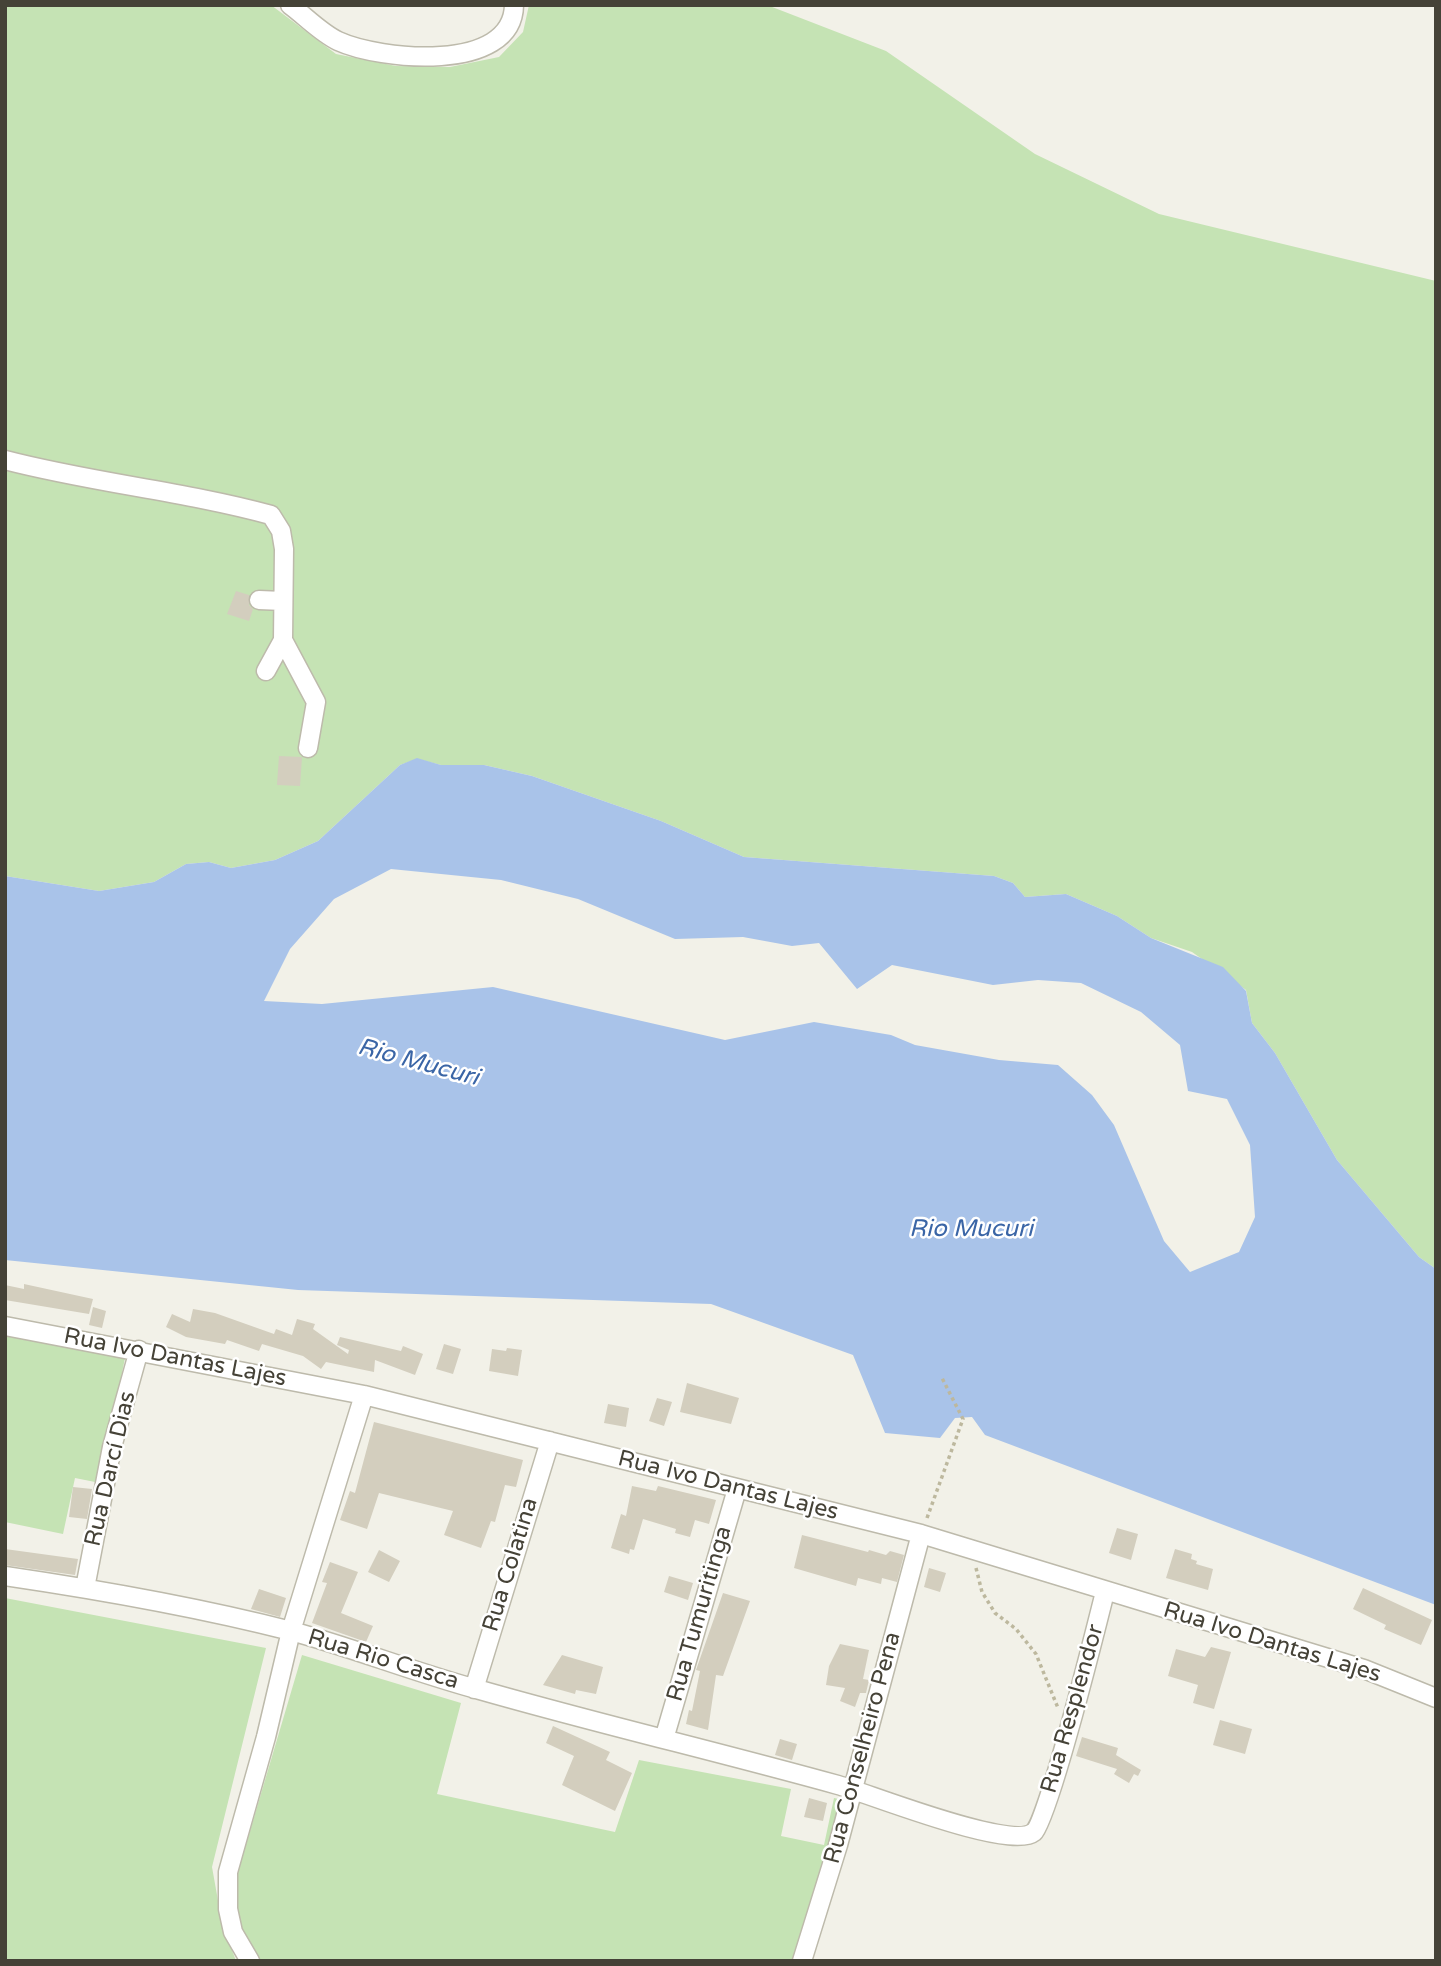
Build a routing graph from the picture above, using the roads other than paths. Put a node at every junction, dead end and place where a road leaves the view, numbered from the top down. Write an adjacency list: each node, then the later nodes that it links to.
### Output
1 (290, 5): 2 (street)
2 (514, 5)
3 (5, 460): 5 (street)
4 (259, 600): 5 (street)
5 (283, 601): 6 (street)
6 (283, 640): 7 (street); 8 (street)
7 (266, 671)
8 (308, 748)
9 (5, 1326): 10 (street, Rua Ivo Dantas Lajes)
10 (139, 1350): 11 (street, Rua Ivo Dantas Lajes); 16 (street, Rua Darcí Dias)
11 (364, 1395): 12 (street, Rua Ivo Dantas Lajes); 18 (street)
12 (550, 1441): 13 (street, Rua Ivo Dantas Lajes); 19 (street, Rua Colatina)
13 (737, 1489): 14 (street, Rua Ivo Dantas Lajes); 21 (street, Rua Tumuritinga)
14 (921, 1534): 17 (street, Rua Ivo Dantas Lajes); 22 (street, Rua Conselheiro Pena)
15 (5, 1576): 16 (street, Rua Rio Casca)
16 (85, 1588): 18 (street, Rua Rio Casca)
17 (1105, 1592): 20 (street, Rua Ivo Dantas Lajes); 23 (street, Rua Resplendor)
18 (291, 1631): 19 (street, Rua Rio Casca); 24 (street)
19 (474, 1689): 21 (street, Rua Rio Casca)
20 (1436, 1698)
21 (664, 1739): 22 (street, Rua Rio Casca)
22 (852, 1789): 23 (street, Rua Rio Casca); 25 (street, Rua Conselheiro Pena)
23 (1039, 1825)
24 (250, 1961)
25 (802, 1961)

